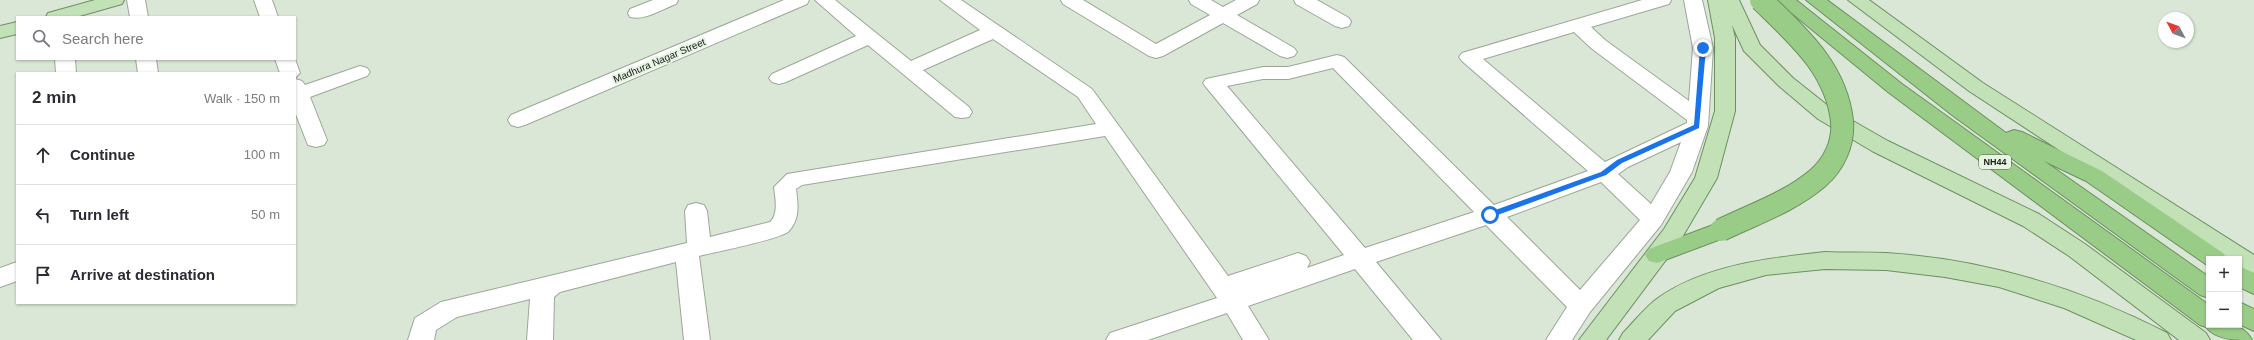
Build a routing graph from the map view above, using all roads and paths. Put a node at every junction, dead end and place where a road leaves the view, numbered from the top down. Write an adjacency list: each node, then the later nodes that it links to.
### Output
1 (114, 0): 22 (main road)
2 (136, 0): 23 (street)
3 (263, 0): 24 (street)
4 (669, 0): 20 (street)
5 (800, 0): 42 (street, Madhura Nagar Street)
6 (824, 0): 28 (street)
7 (949, 0): 27 (street)
8 (1070, 0): 21 (street)
9 (1198, 0): 21 (street)
10 (1250, 0): 21 (street)
11 (1302, 0): 25 (street)
12 (1662, 0): 26 (street)
13 (1693, 0): 43 (street)
14 (1717, 0): 52 (main road)
15 (1730, 0): 77 (main road)
16 (1761, 0): 52 (highway, bridge)
17 (1785, 0): 64 (highway, NH44)
18 (1815, 0): 40 (highway, NH44)
19 (1857, 0): 54 (main road)
20 (637, 12)
21 (1224, 14): 29 (street)
22 (59, 16)
23 (139, 16)
24 (269, 16)
25 (1342, 22)
26 (1576, 24): 43 (street); 46 (street)
27 (994, 31): 33 (street); 44 (street)
28 (870, 36): 33 (street); 38 (street)
29 (1287, 52)
30 (65, 60): 34 (street)
31 (146, 60): 35 (street)
32 (285, 60): 36 (street)
33 (909, 69): 41 (street)
34 (66, 72)
35 (148, 72)
36 (290, 72)
37 (360, 72): 39 (street)
38 (779, 78)
39 (297, 89): 45 (street)
40 (1959, 110): 53 (highway); 60 (highway, NH44)
41 (962, 112)
42 (518, 120)
43 (1697, 122): 46 (street); 49 (street)
44 (1111, 128): 50 (street); 61 (street)
45 (316, 140)
46 (1606, 167): 47 (street); 49 (street)
47 (1484, 209): 51 (street); 51 (street); 62 (street)
48 (696, 211): 50 (street)
49 (1653, 219): 62 (street)
50 (693, 250): 58 (street); 69 (street)
51 (1354, 252): 61 (street); 72 (street)
52 (1657, 255): 74 (main road)
53 (2211, 256)
54 (2254, 266)
55 (16, 271): 57 (street)
56 (2242, 277): 59 (highway)
57 (0, 278)
58 (552, 285): 67 (street); 68 (street)
59 (2254, 285)
60 (2206, 288)
61 (1227, 294): 70 (street); 71 (street)
62 (1581, 306): 73 (street)
63 (2242, 313): 65 (highway)
64 (2206, 316)
65 (2254, 322)
66 (2222, 328): 78 (highway)
67 (421, 340)
68 (540, 340)
69 (697, 340)
70 (1120, 340)
71 (1256, 340)
72 (1428, 340)
73 (1559, 340)
74 (1592, 340)
75 (1632, 340): 76 (main road)
76 (2158, 340)
77 (2197, 340)
78 (2239, 340)

